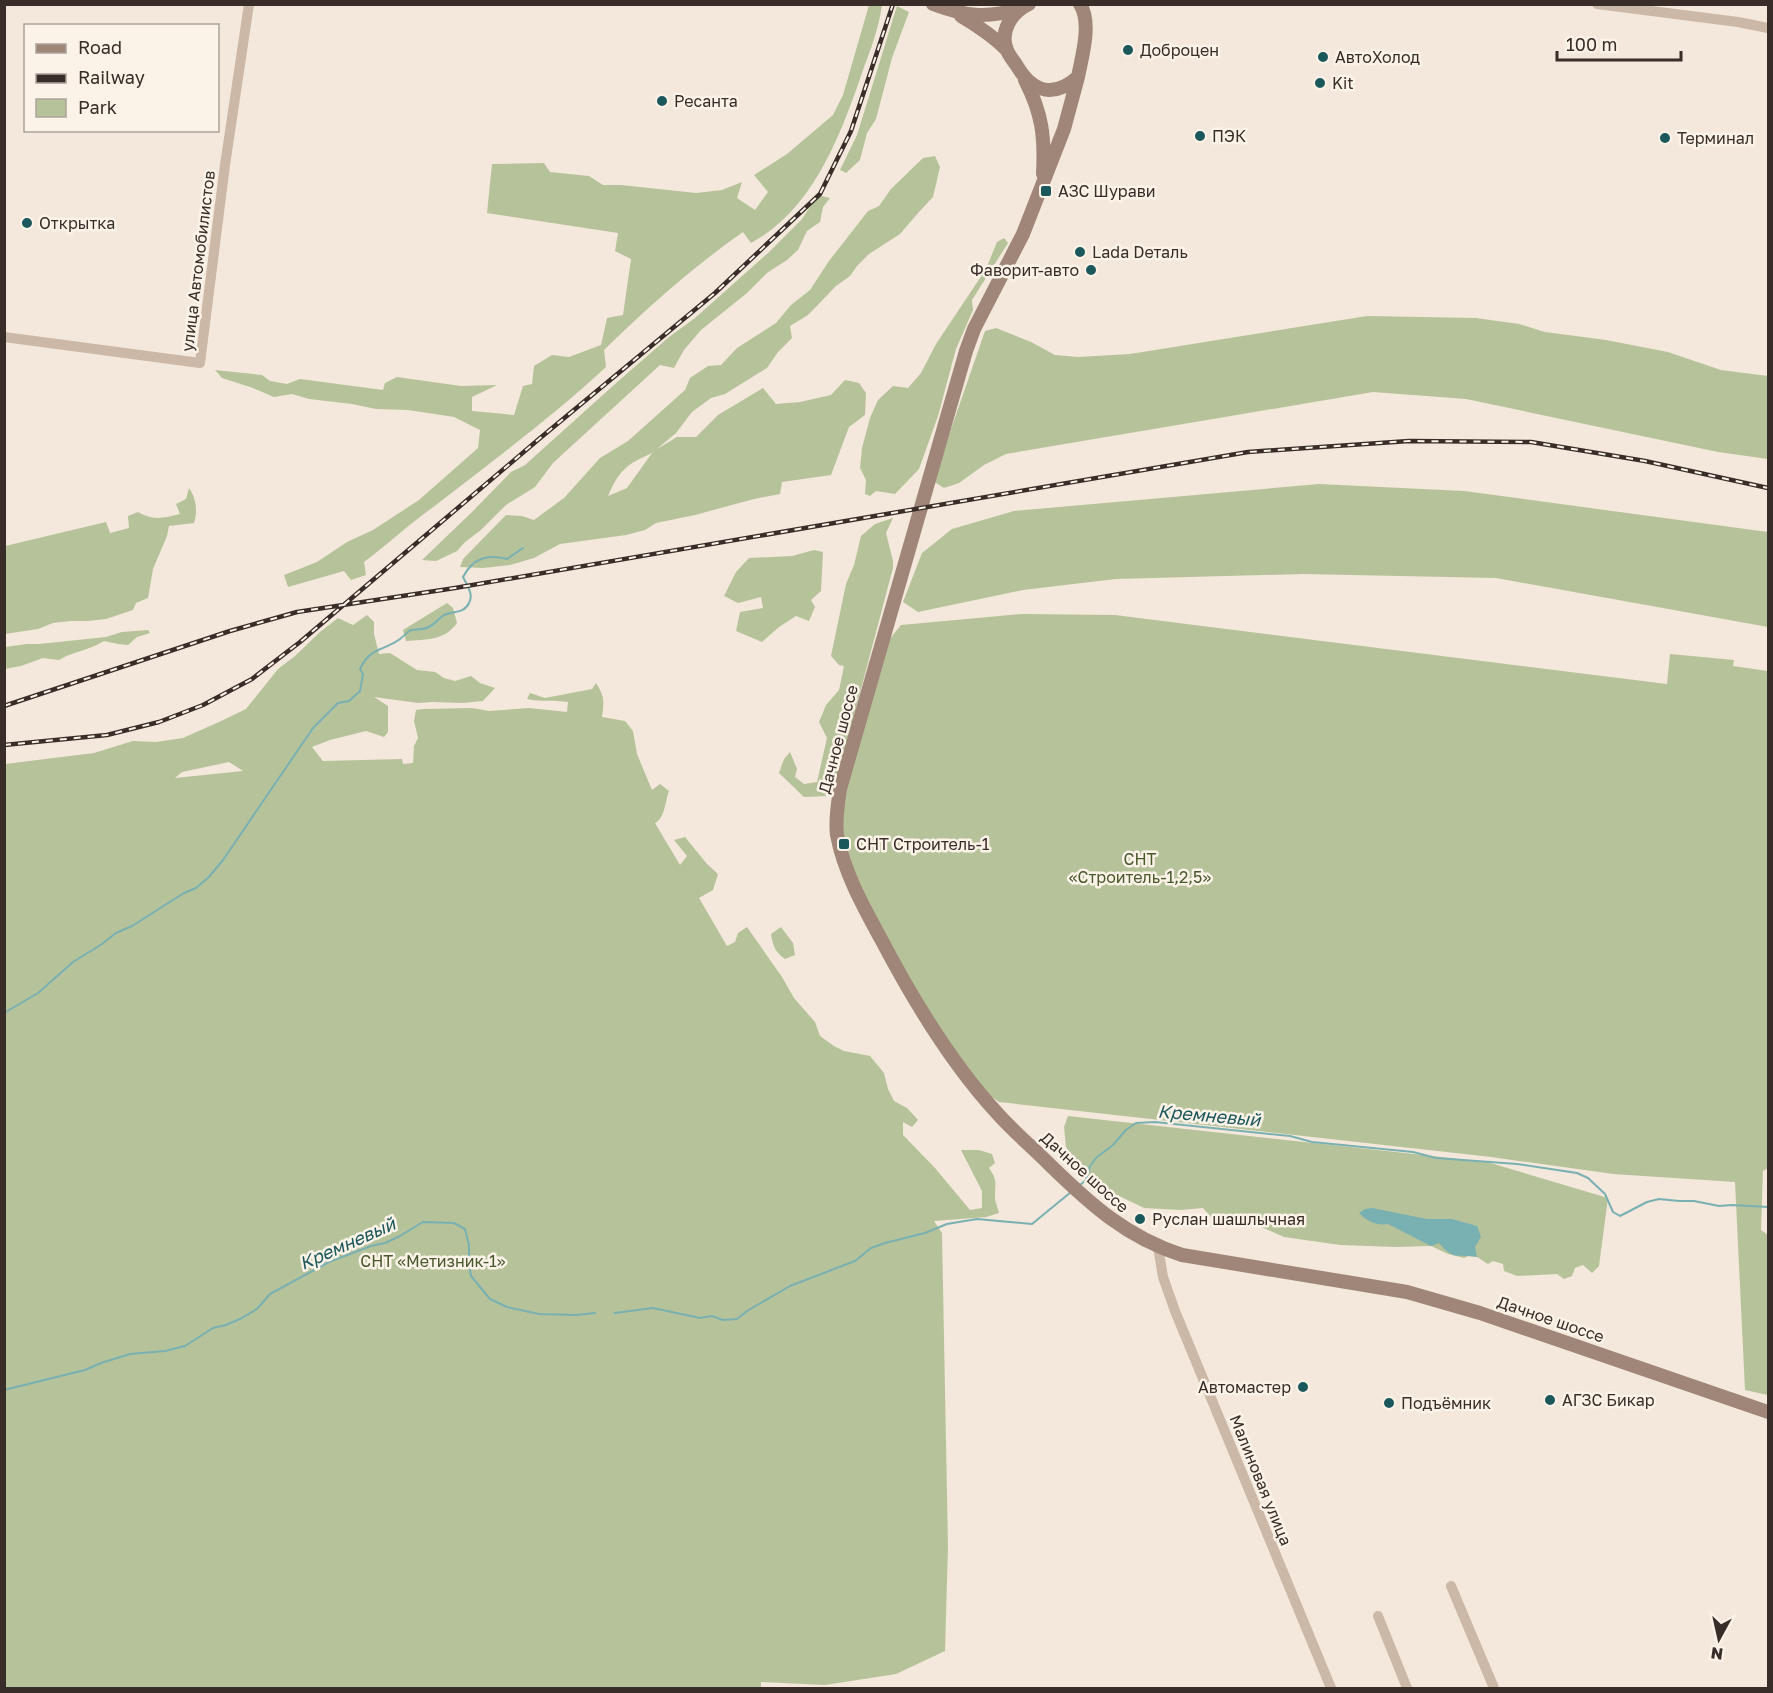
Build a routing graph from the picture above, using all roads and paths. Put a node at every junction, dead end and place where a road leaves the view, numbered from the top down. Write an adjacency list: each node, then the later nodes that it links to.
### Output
1 (249, 4): 14 (street, улица Автомобилистов)
2 (933, 4): 7 (main road)
3 (1080, 4): 8 (main road)
4 (1089, 4): 8 (main road, Дачное шоссе)
5 (1597, 4): 9 (street)
6 (1025, 6): 7 (main road); 10 (main road)
7 (951, 11): 10 (main road)
8 (1086, 22): 11 (main road, Дачное шоссе)
9 (1768, 28)
10 (1007, 50): 12 (main road)
11 (1078, 77): 12 (main road); 13 (main road, Дачное шоссе)
12 (1025, 80): 13 (main road)
13 (1043, 181): 15 (main road, Дачное шоссе)
14 (4, 338)
15 (1158, 1247): 16 (main road, Дачное шоссе); 19 (street, Малиновая улица)
16 (1768, 1412)
17 (1451, 1586): 21 (street)
18 (1378, 1616): 20 (street)
19 (1331, 1689)
20 (1407, 1689)
21 (1494, 1689)

